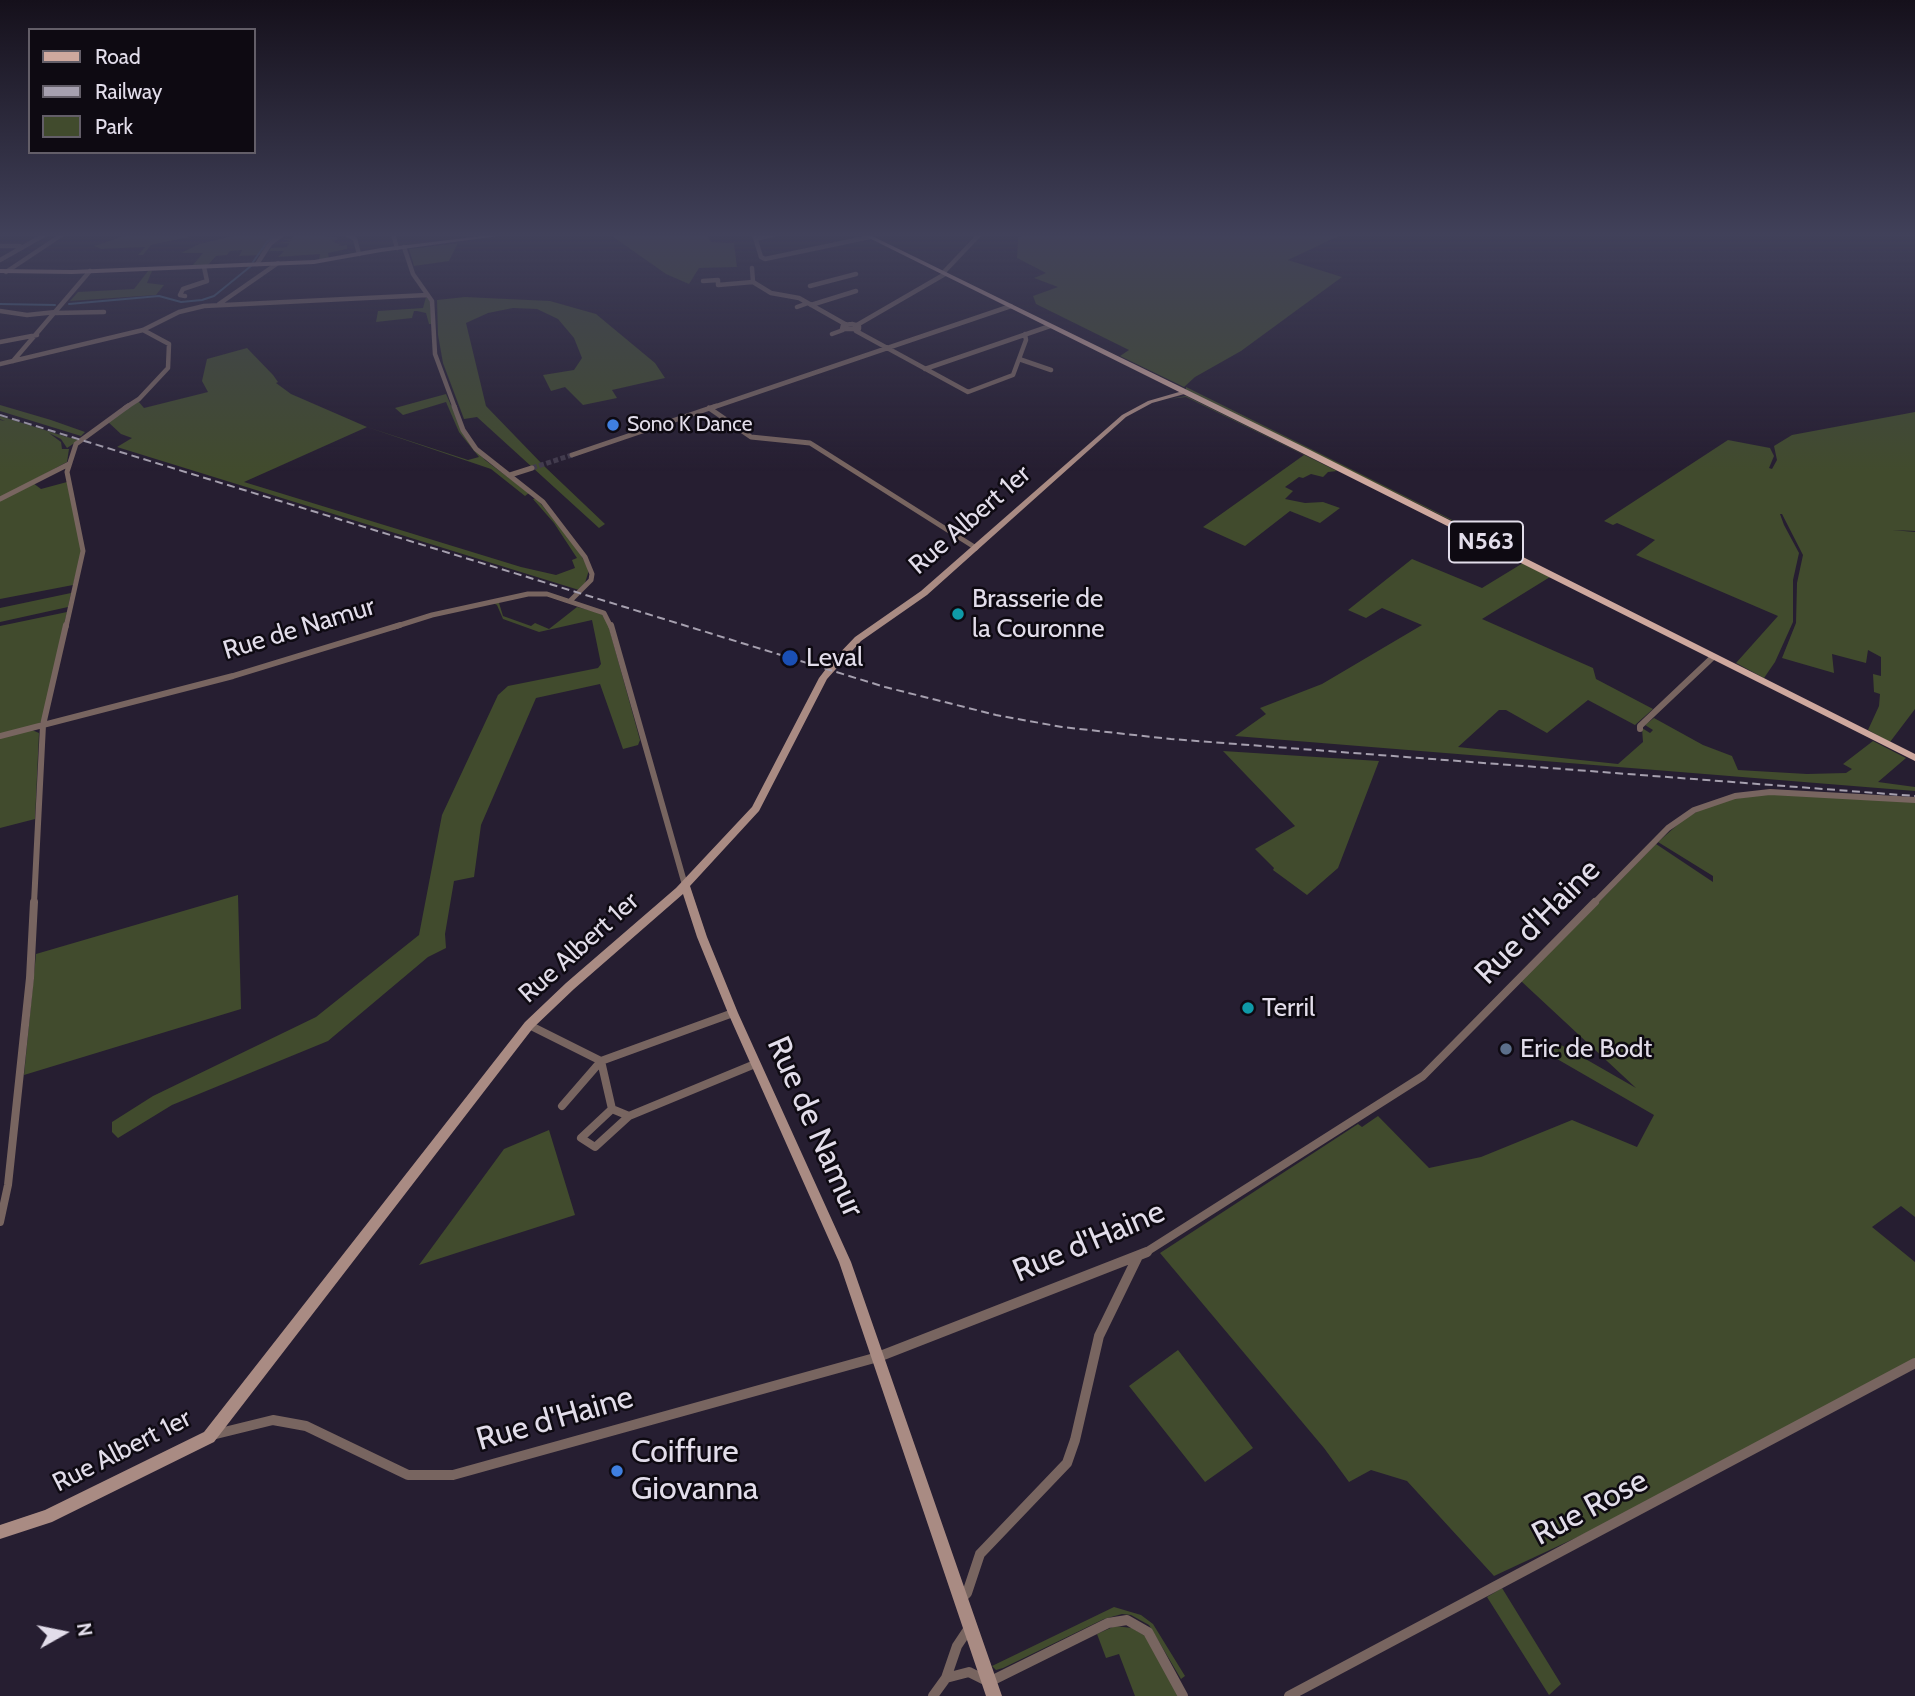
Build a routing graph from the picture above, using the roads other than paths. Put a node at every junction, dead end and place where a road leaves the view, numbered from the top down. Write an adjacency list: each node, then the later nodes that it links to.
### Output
1 (10, 313): 2 (street)
2 (45, 313)
3 (55, 313): 16 (street)
4 (177, 313): 13 (street)
5 (433, 313): 29 (street)
6 (824, 313): 11 (street)
7 (881, 313): 12 (street)
8 (990, 313): 18 (street)
9 (1025, 313): 10 (main road, N563)
10 (1050, 326): 15 (street); 24 (main road, N563)
11 (844, 327): 12 (street); 14 (street)
12 (857, 328): 18 (street)
13 (143, 330): 20 (street); 27 (street)
14 (832, 334)
15 (1026, 334): 19 (street); 22 (street)
16 (37, 335): 17 (street); 20 (street)
17 (0, 342)
18 (887, 348): 22 (street); 25 (street)
19 (1019, 359): 22 (street); 23 (street)
20 (13, 361): 21 (street)
21 (0, 364)
22 (925, 369)
23 (1051, 370)
24 (1184, 392): 31 (street, Rue Albert 1er); 33 (main road, N563)
25 (709, 408): 26 (street); 31 (street)
26 (572, 455)
27 (69, 464): 30 (street); 34 (street)
28 (532, 468): 29 (street)
29 (510, 475): 32 (street)
30 (0, 499)
31 (976, 548): 39 (street, Rue Albert 1er)
32 (571, 600): 34 (street, Rue de Namur); 39 (street, Rue de Namur)
33 (1713, 657): 35 (street); 37 (main road, N563)
34 (43, 725): 36 (street, Rue de Namur); 47 (street)
35 (1640, 729)
36 (0, 736)
37 (1915, 758)
38 (1915, 800): 48 (street, Rue d'Haine)
39 (685, 885): 40 (street, Rue de Namur); 41 (street, Rue Albert 1er)
40 (733, 1013): 42 (street); 43 (street, Rue de Namur)
41 (530, 1025): 42 (street); 51 (street, Rue Albert 1er)
42 (601, 1061): 44 (street); 45 (street)
43 (755, 1063): 46 (street); 49 (street, Rue de Namur)
44 (562, 1106)
45 (612, 1109): 46 (street); 46 (street)
46 (629, 1116)
47 (0, 1222)
48 (1138, 1256): 49 (street, Rue d'Haine); 53 (street)
49 (878, 1357): 51 (street, Rue d'Haine); 53 (street, Rue de Namur)
50 (1915, 1363): 59 (street, Rue Rose)
51 (208, 1437): 52 (street, Rue Albert 1er)
52 (0, 1532)
53 (960, 1601): 54 (street, Rue de Namur)
54 (969, 1628): 55 (street); 56 (street, Rue de Namur)
55 (946, 1678): 56 (street); 57 (street)
56 (992, 1689): 58 (street)
57 (933, 1696)
58 (1183, 1696)
59 (1289, 1696)

